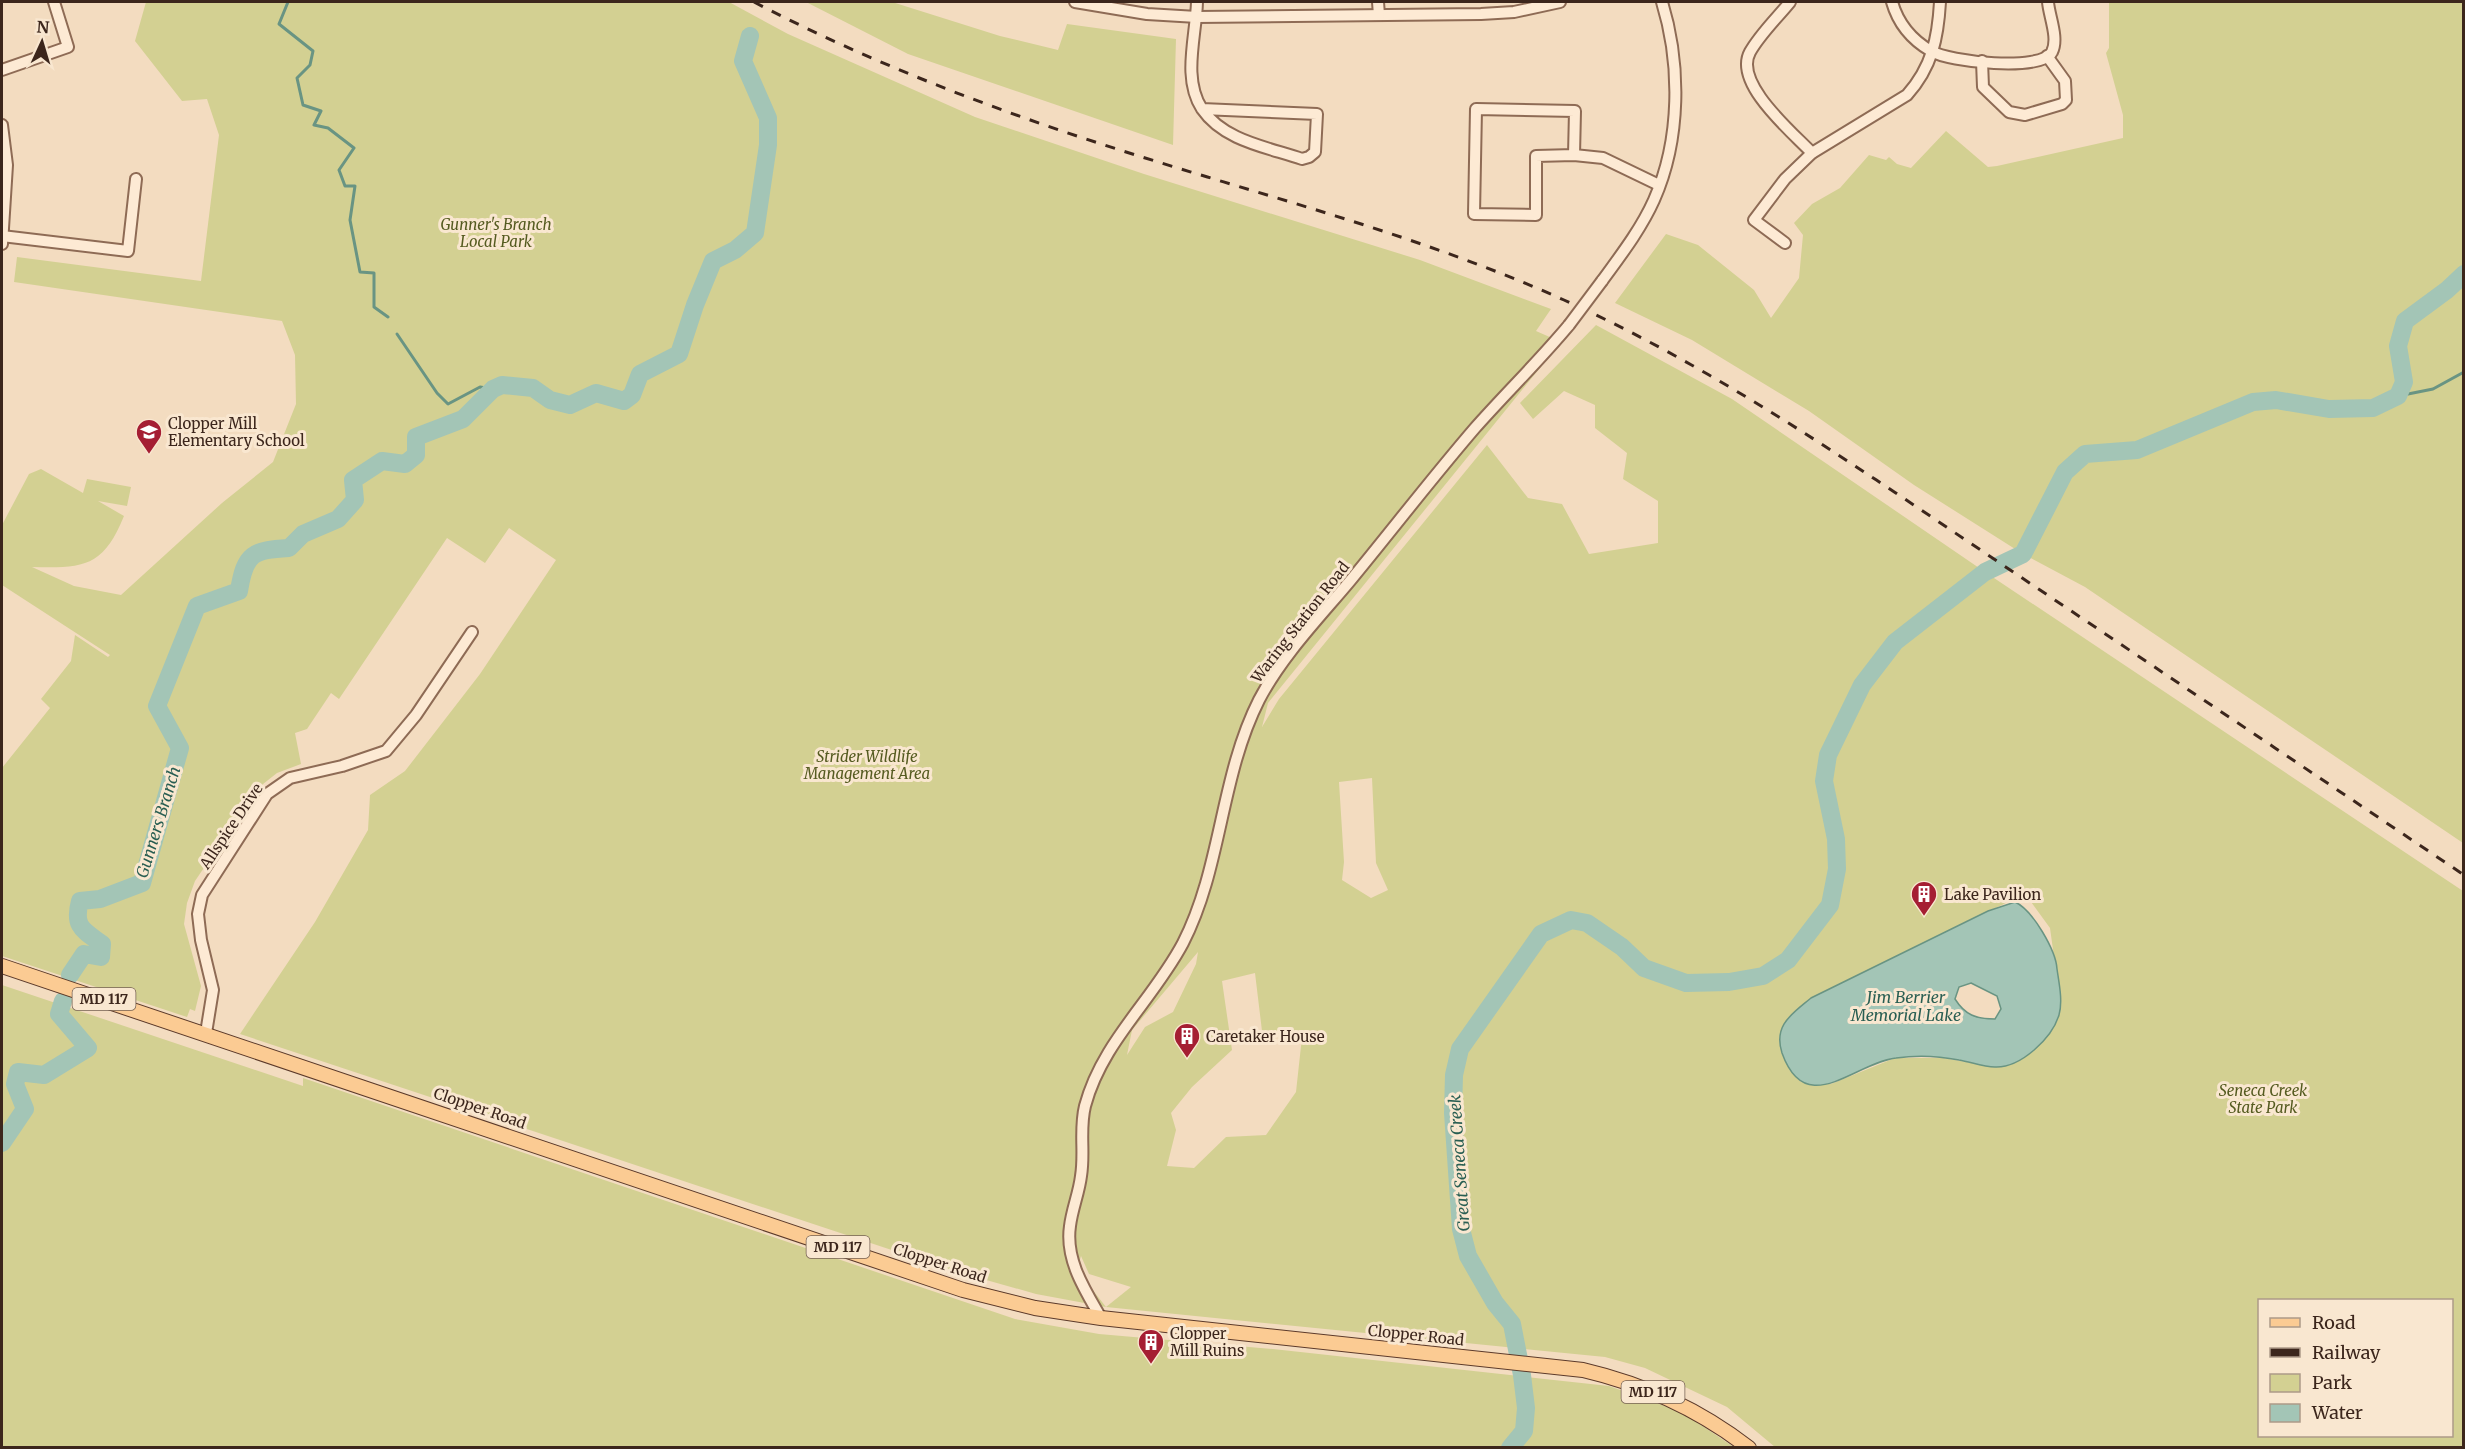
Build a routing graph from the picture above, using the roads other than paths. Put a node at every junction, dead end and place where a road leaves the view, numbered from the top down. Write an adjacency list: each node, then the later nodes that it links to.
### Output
1 (54, 2): 16 (street)
2 (1075, 2): 12 (street)
3 (1197, 2): 12 (street)
4 (1378, 2): 11 (street)
5 (1560, 2): 11 (street)
6 (1662, 2): 22 (street, Waring Station Road)
7 (1790, 2): 19 (street)
8 (1892, 2): 13 (street)
9 (1940, 2): 13 (street)
10 (2048, 2): 14 (street)
11 (1378, 15): 12 (street)
12 (1197, 17): 17 (street)
13 (1933, 52): 15 (street); 19 (street)
14 (2047, 56): 15 (street); 15 (street)
15 (1982, 61)
16 (2, 70)
17 (1202, 109): 17 (street)
18 (2, 126): 23 (street)
19 (1812, 153): 25 (street)
20 (1574, 155): 20 (street); 22 (street)
21 (136, 179): 24 (street)
22 (1659, 185): 29 (street, Waring Station Road, bridge)
23 (3, 192): 24 (street)
24 (2, 240)
25 (1785, 243)
26 (472, 632): 28 (street, Allspice Drive)
27 (2, 966): 28 (main road, Clopper Road / MD 117)
28 (206, 1033): 29 (main road, Clopper Road / MD 117)
29 (1101, 1318): 30 (main road, Clopper Road / MD 117)
30 (1749, 1448)

